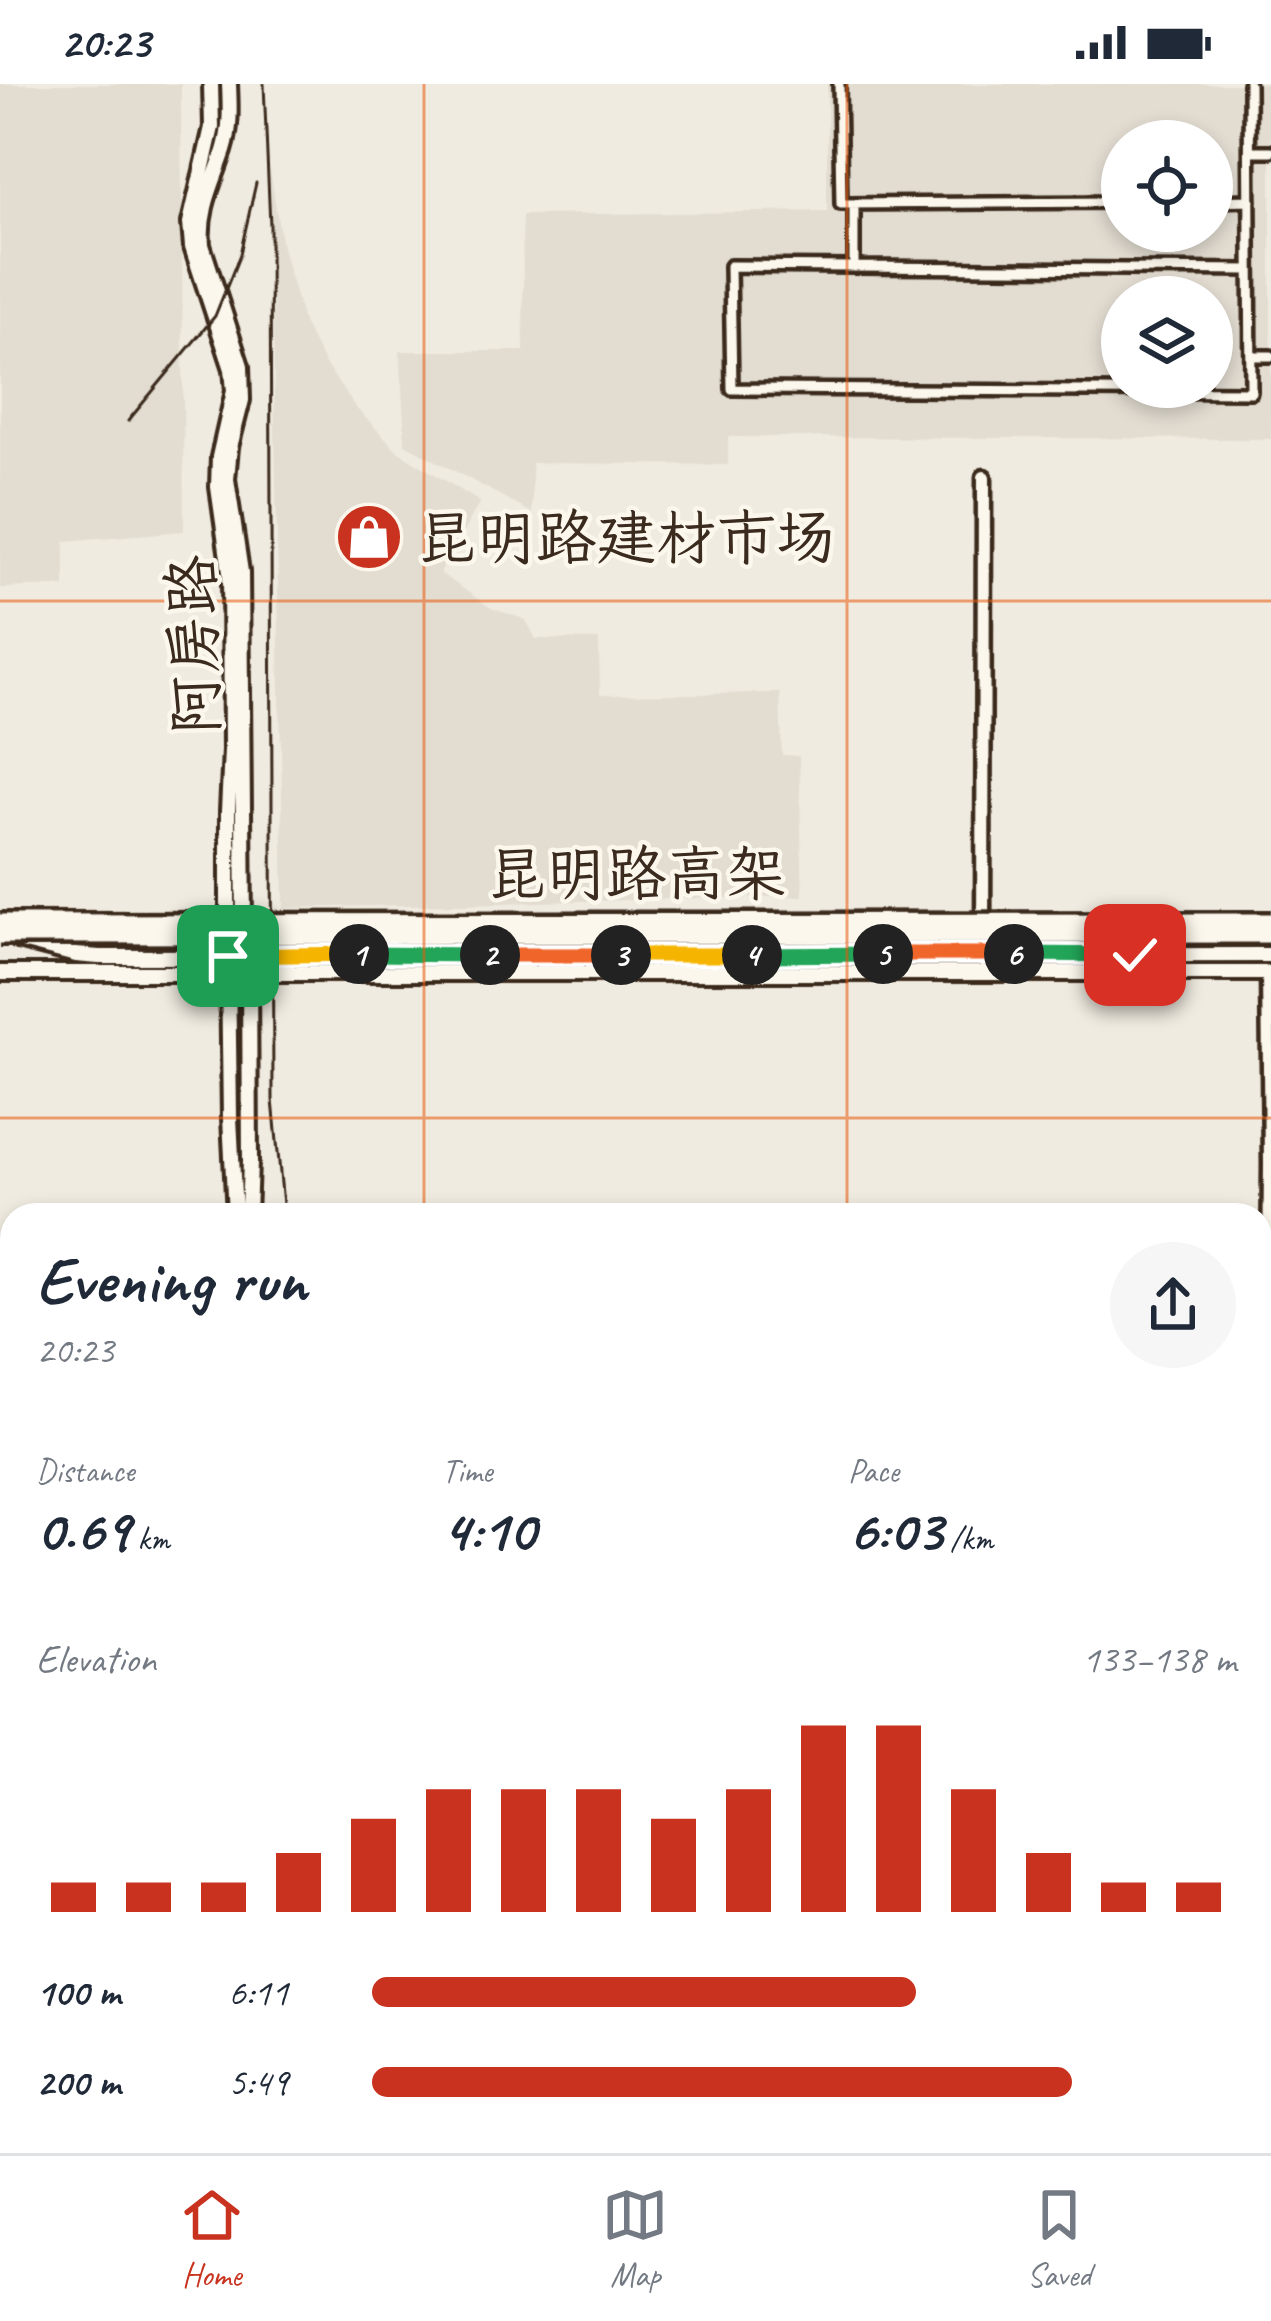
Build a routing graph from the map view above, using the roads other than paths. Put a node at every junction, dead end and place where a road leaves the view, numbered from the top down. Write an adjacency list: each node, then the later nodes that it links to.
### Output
1 (211, 84): 22 (main road, 阿房路)
2 (229, 84): 22 (main road, 阿房路)
3 (839, 84): 10 (street)
4 (1250, 84): 5 (street)
5 (1250, 151): 6 (street); 8 (street)
6 (1271, 151)
7 (1233, 200): 8 (street)
8 (1250, 200): 12 (street)
9 (1101, 202): 10 (street)
10 (854, 204): 11 (street)
11 (854, 267): 12 (street); 13 (street)
12 (1250, 270): 13 (street)
13 (1251, 356): 14 (street)
14 (1271, 356)
15 (984, 477): 20 (street)
16 (1271, 921): 17 (highway, 昆明路高架, bridge)
17 (0, 922)
18 (1271, 935): 19 (highway, 昆明路高架, bridge)
19 (3, 937): 22 (main road)
20 (983, 954): 21 (main road); 22 (main road); 26 (street)
21 (1271, 955)
22 (236, 956): 24 (main road, 阿房路); 25 (main road, 阿房路)
23 (0, 973): 24 (main road)
24 (228, 973): 25 (main road); 28 (main road, 阿房路)
25 (250, 973): 26 (main road); 29 (main road, 阿房路)
26 (983, 973): 27 (main road)
27 (1269, 973): 32 (street)
28 (229, 1053): 29 (main road); 30 (main road, 阿房路)
29 (250, 1053): 31 (main road, 阿房路)
30 (235, 1203)
31 (248, 1203)
32 (1270, 1203)

